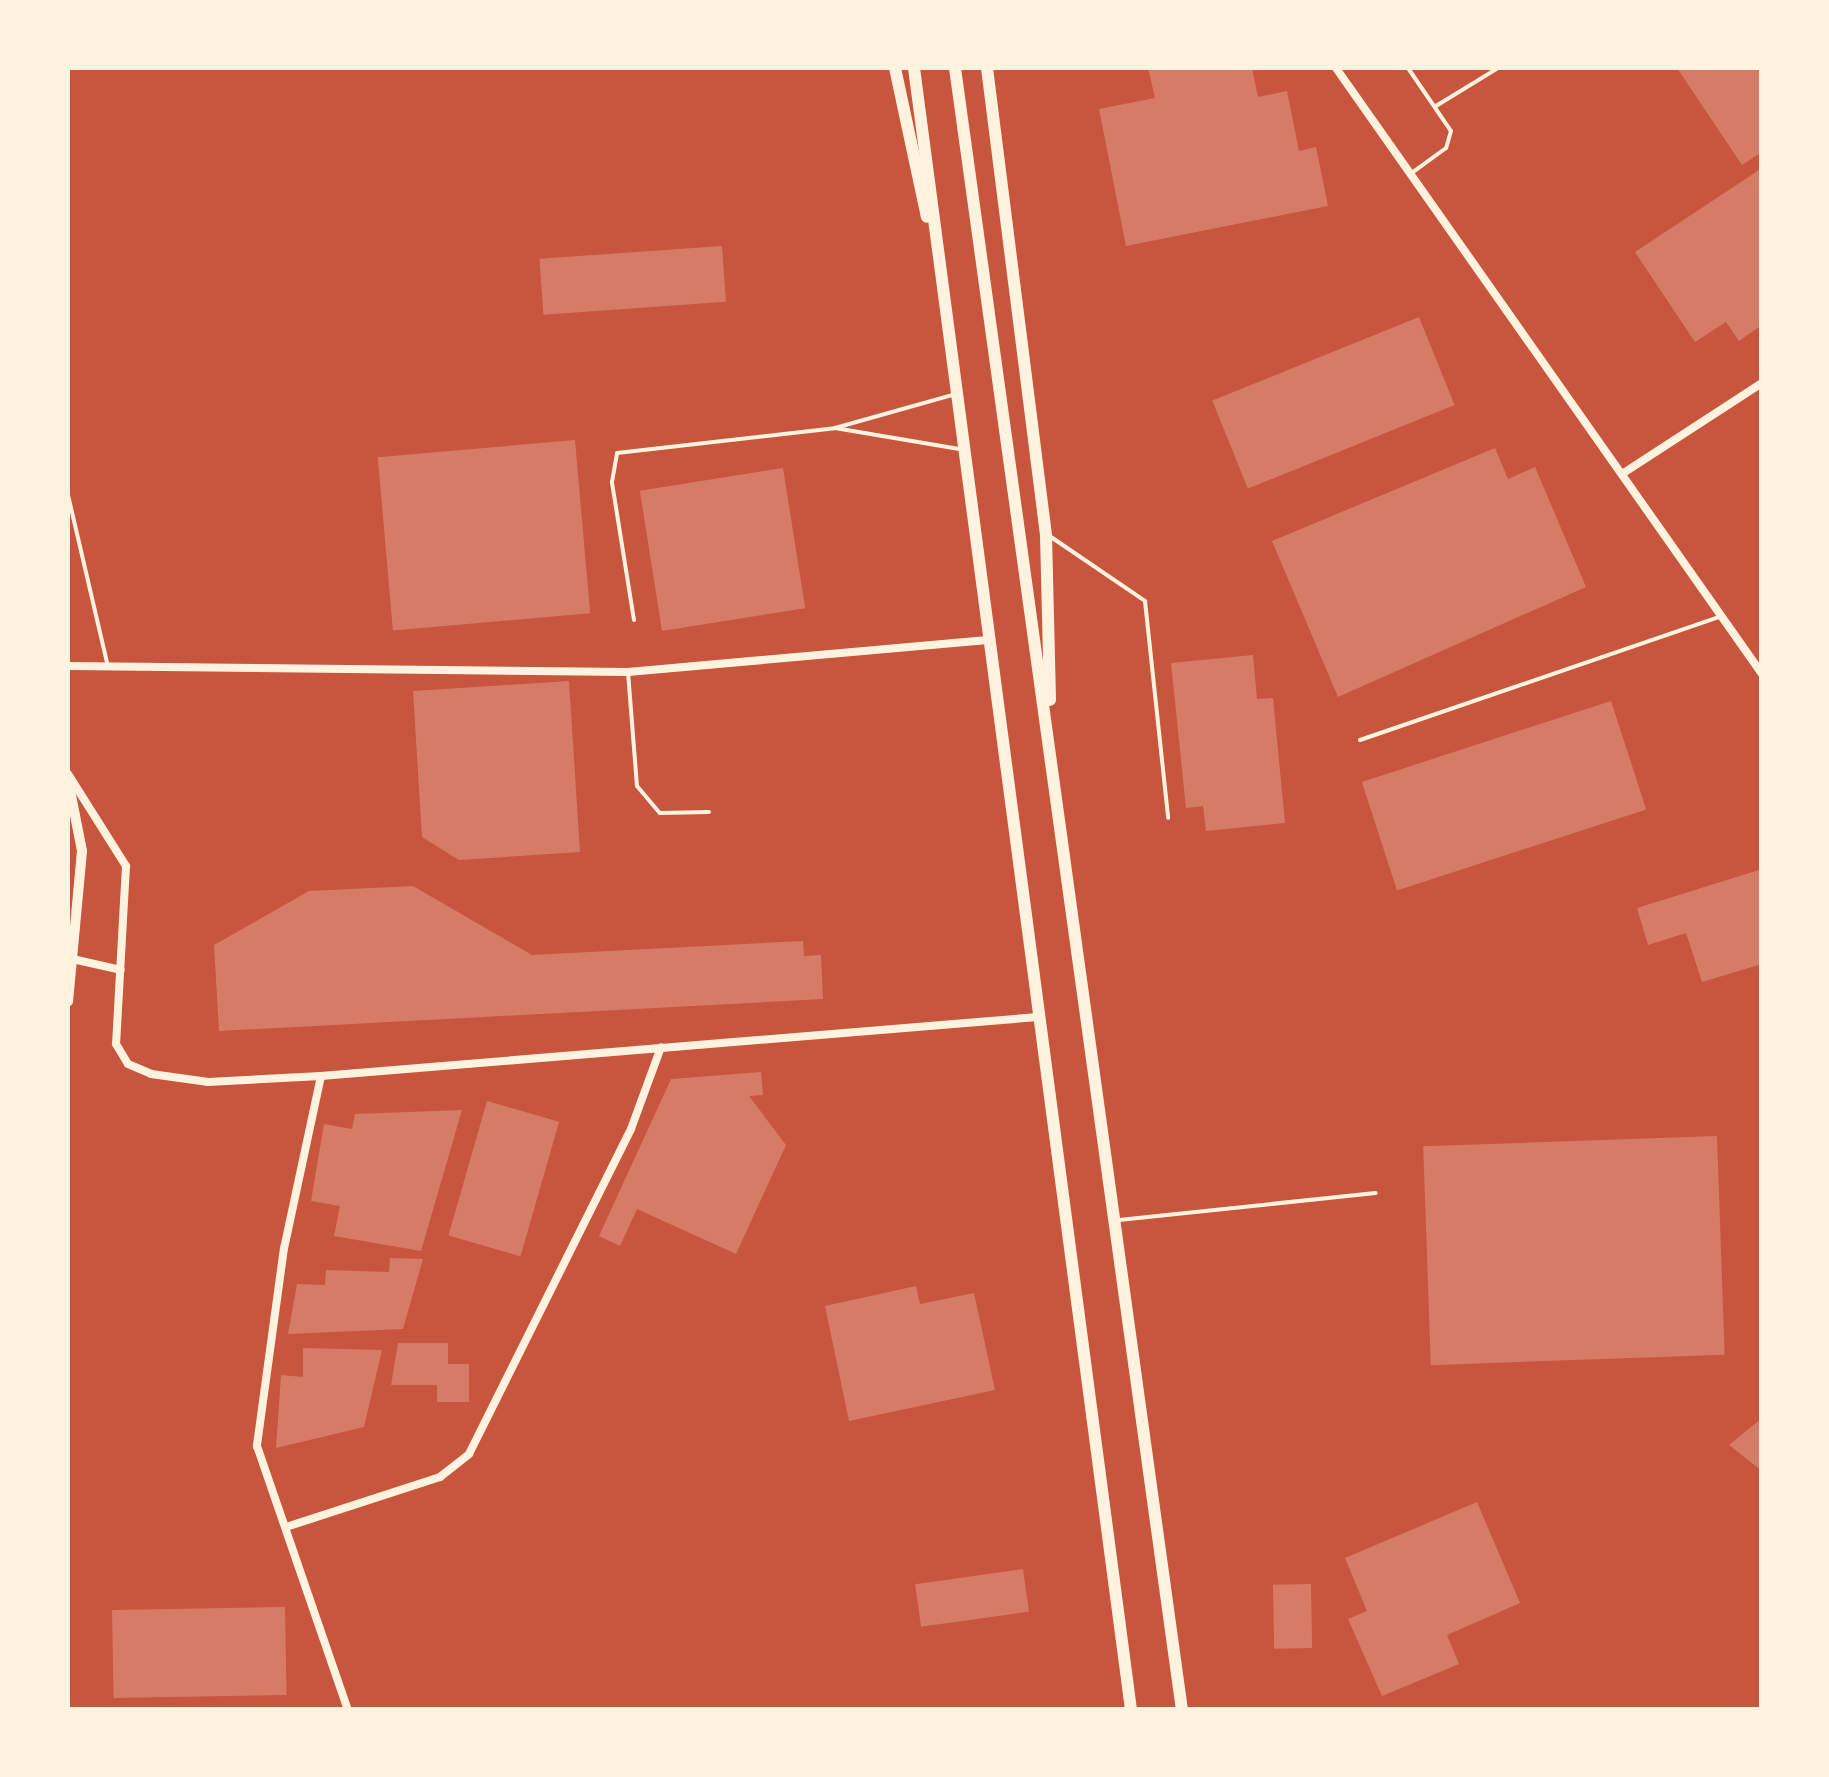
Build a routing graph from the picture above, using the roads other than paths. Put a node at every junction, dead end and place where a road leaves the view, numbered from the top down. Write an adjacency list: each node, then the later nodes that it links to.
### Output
1 (895, 68): 10 (highway)
2 (914, 68): 10 (highway)
3 (956, 68): 25 (highway)
4 (987, 68): 17 (highway)
5 (1336, 68): 9 (street)
6 (1408, 68): 8 (lane)
7 (1498, 68): 8 (lane)
8 (1436, 106): 9 (lane)
9 (1411, 174): 15 (street)
10 (947, 310): 12 (highway)
11 (1762, 383): 15 (street)
12 (956, 394): 13 (lane); 14 (highway)
13 (835, 428): 14 (lane); 19 (lane)
14 (964, 451): 20 (highway)
15 (1624, 472): 18 (street)
16 (68, 495): 21 (lane)
17 (1046, 535): 25 (highway); 29 (lane)
18 (1722, 616): 24 (street); 26 (lane)
19 (634, 620)
20 (988, 640): 23 (street); 33 (highway)
21 (107, 663): 22 (street); 23 (street)
22 (68, 666)
23 (628, 672): 28 (lane)
24 (1762, 674)
25 (1048, 728): 37 (highway)
26 (1360, 740)
27 (68, 777): 30 (street); 31 (street)
28 (709, 812)
29 (1168, 818)
30 (70, 958): 31 (street); 32 (street)
31 (121, 970): 35 (street)
32 (68, 1001)
33 (1038, 1017): 34 (street); 40 (highway)
34 (662, 1048): 35 (street); 38 (street)
35 (321, 1076): 38 (street)
36 (1376, 1193): 37 (lane)
37 (1114, 1221): 41 (highway)
38 (286, 1527): 39 (street)
39 (348, 1710)
40 (1131, 1710)
41 (1182, 1710)

